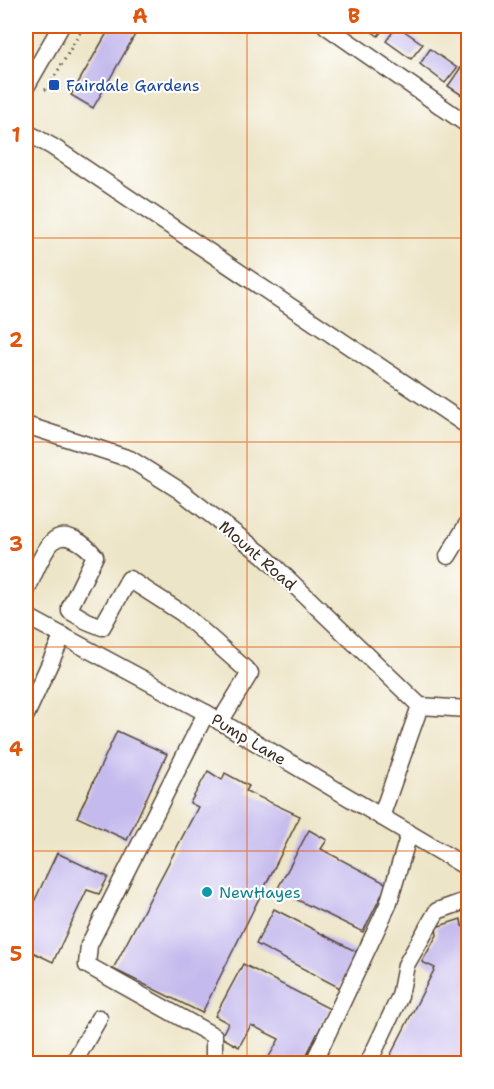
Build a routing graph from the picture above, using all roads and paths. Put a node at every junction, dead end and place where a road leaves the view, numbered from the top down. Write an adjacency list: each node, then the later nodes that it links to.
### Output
1 (61, 26): 3 (street)
2 (326, 26): 4 (street)
3 (26, 87)
4 (468, 125)
5 (26, 132): 7 (street)
6 (26, 425): 13 (street, Mount Road)
7 (468, 426)
8 (468, 523): 9 (street)
9 (448, 556)
10 (26, 592): 16 (street)
11 (26, 616): 12 (street, Pump Lane)
12 (62, 637): 15 (street); 16 (street, Pump Lane)
13 (420, 706): 14 (street); 17 (street)
14 (468, 709)
15 (26, 715)
16 (213, 718): 17 (street, Pump Lane); 23 (street)
17 (381, 817): 18 (street, Pump Lane)
18 (409, 834): 19 (street, Pump Lane); 24 (street)
19 (468, 868)
20 (465, 905): 25 (street)
21 (99, 1018): 22 (street)
22 (73, 1064)
23 (214, 1064)
24 (313, 1064)
25 (368, 1064)

